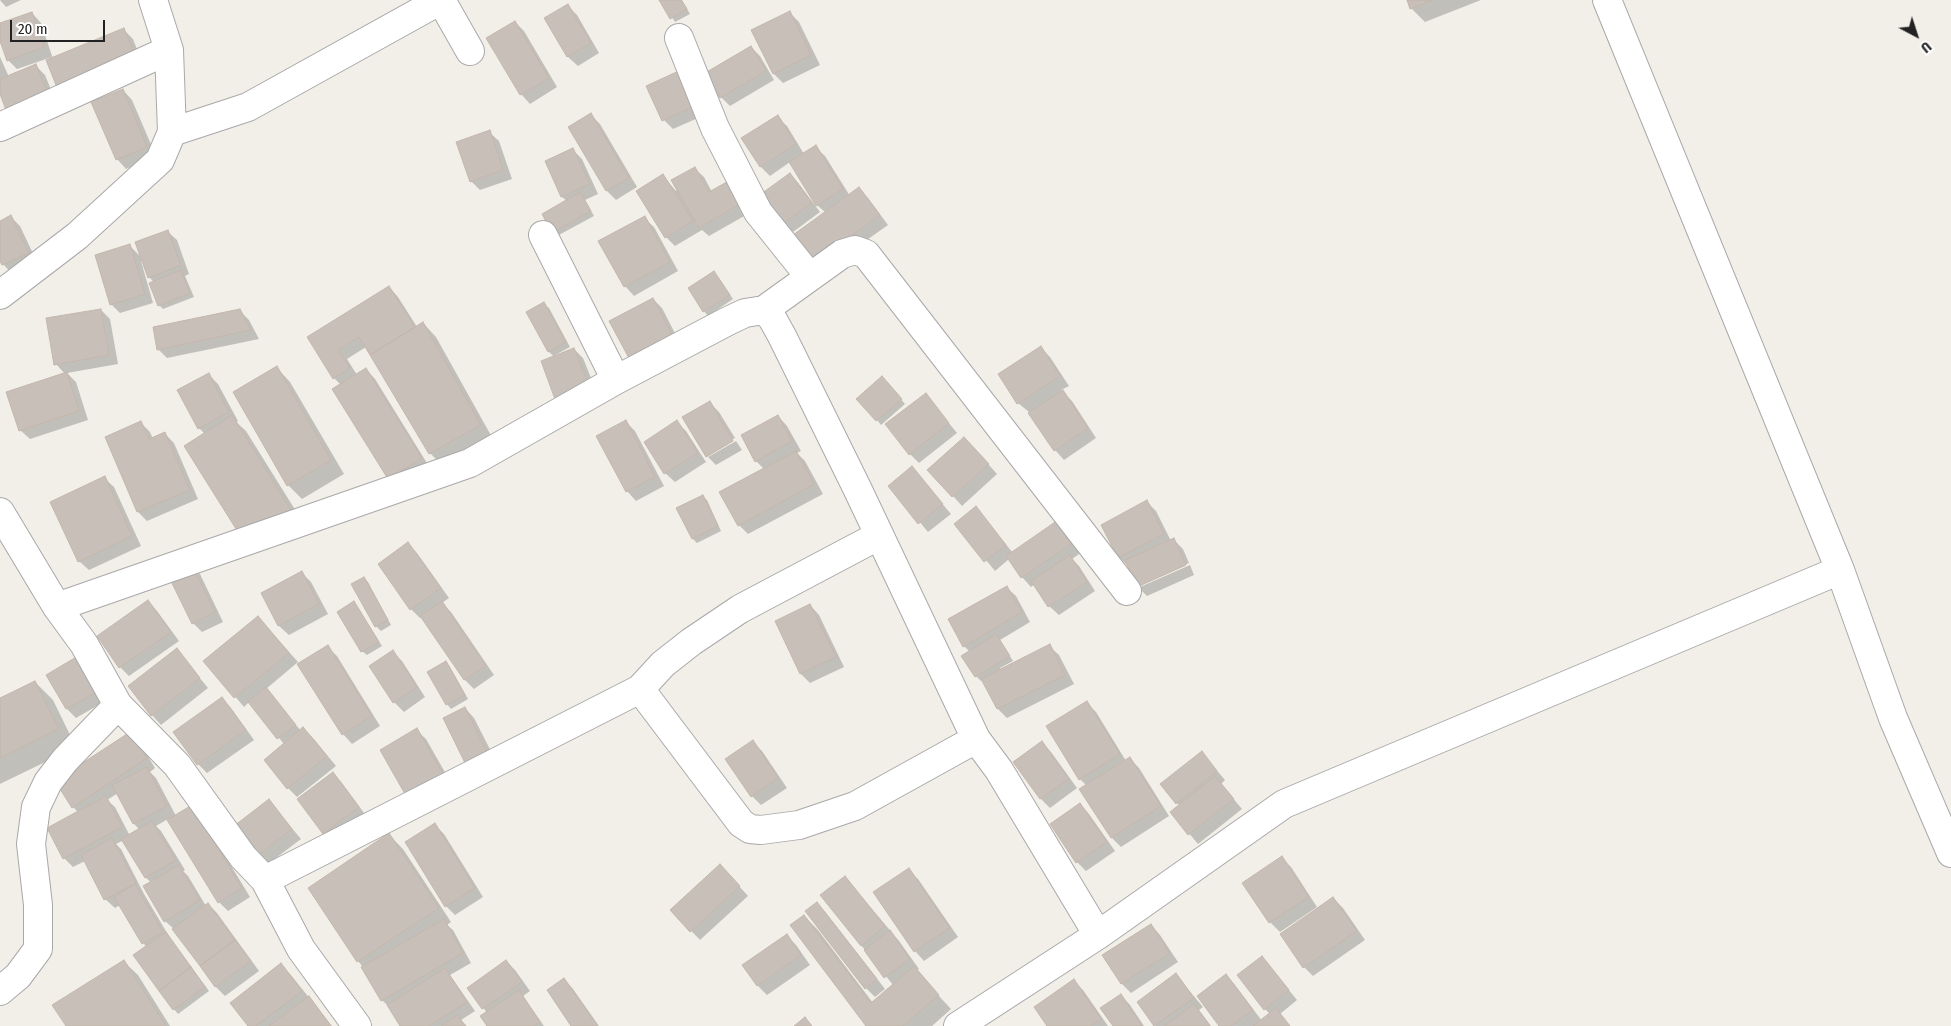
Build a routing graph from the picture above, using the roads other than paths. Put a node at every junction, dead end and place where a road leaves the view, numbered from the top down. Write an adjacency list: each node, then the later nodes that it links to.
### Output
1 (152, 0): 5 (street)
2 (441, 0): 6 (street); 8 (street)
3 (1607, 0): 16 (street)
4 (678, 38): 10 (street)
5 (169, 50): 7 (street); 8 (street)
6 (470, 51)
7 (0, 127)
8 (172, 132): 11 (street)
9 (543, 235): 13 (street)
10 (810, 277): 12 (street); 17 (street)
11 (0, 295)
12 (764, 310): 13 (street); 15 (street)
13 (616, 380): 18 (street)
14 (0, 512): 18 (street)
15 (878, 536): 19 (street); 21 (street)
16 (1840, 570): 22 (street); 24 (street)
17 (1127, 591)
18 (57, 607): 20 (street)
19 (640, 689): 21 (street); 23 (street)
20 (118, 705): 23 (street); 25 (street)
21 (976, 739): 24 (street)
22 (1951, 853)
23 (265, 880): 26 (street)
24 (1098, 935): 27 (street)
25 (0, 991)
26 (357, 1026)
27 (958, 1026)

